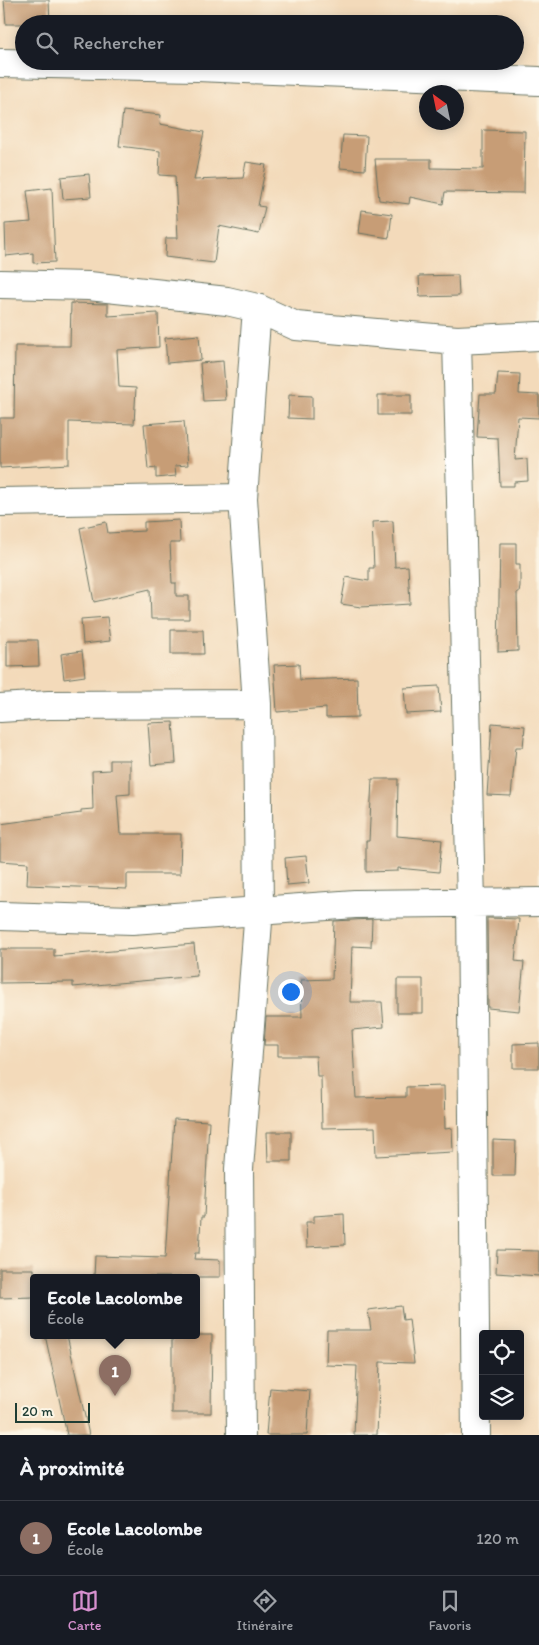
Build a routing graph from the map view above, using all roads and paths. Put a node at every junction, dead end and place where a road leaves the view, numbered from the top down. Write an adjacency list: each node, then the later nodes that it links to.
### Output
1 (0, 63): 2 (street)
2 (15, 63)
3 (265, 70): 4 (street)
4 (539, 82)
5 (0, 284): 6 (street)
6 (256, 308): 8 (street); 9 (street)
7 (539, 336): 8 (street)
8 (457, 340): 13 (street)
9 (243, 498): 10 (street); 11 (street)
10 (0, 502)
11 (257, 704): 12 (street); 15 (street)
12 (0, 708)
13 (471, 902): 14 (street); 15 (street); 18 (street)
14 (539, 902)
15 (259, 909): 16 (street); 17 (street)
16 (0, 916)
17 (241, 1435)
18 (476, 1435)

